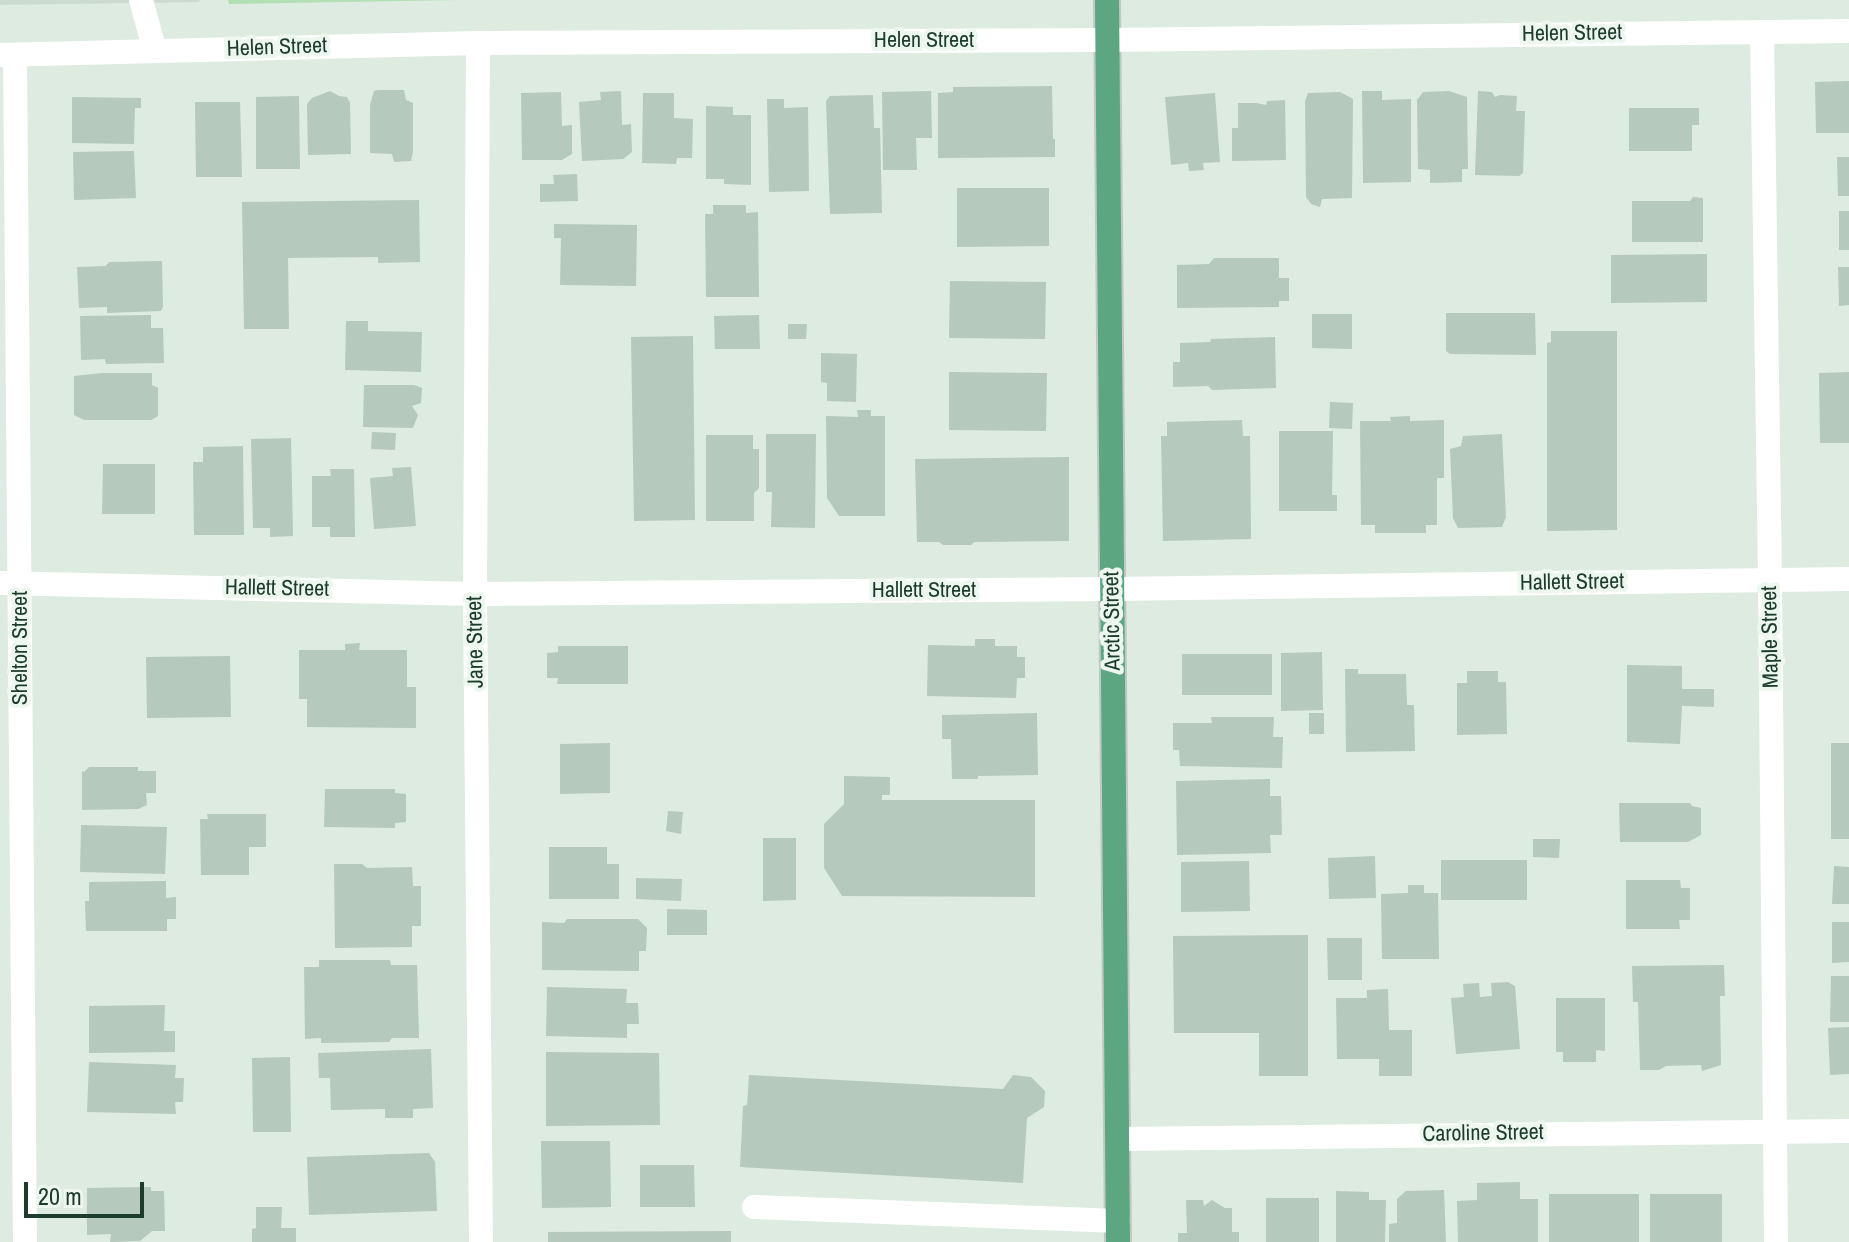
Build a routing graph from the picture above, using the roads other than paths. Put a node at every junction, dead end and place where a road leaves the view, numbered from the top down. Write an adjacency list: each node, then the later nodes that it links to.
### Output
1 (141, 0): 7 (street)
2 (1107, 0): 5 (main road, Arctic Street)
3 (1849, 31): 4 (street, Helen Street)
4 (1762, 32): 5 (street, Helen Street); 10 (street, Maple Street)
5 (1108, 40): 6 (street, Helen Street); 12 (main road, Arctic Street)
6 (478, 43): 7 (street, Helen Street); 13 (street, Jane Street)
7 (155, 51): 8 (street, Helen Street)
8 (7, 55): 11 (street, Shelton Street)
9 (1849, 579): 10 (street, Hallett Street)
10 (1770, 580): 12 (street, Hallett Street); 14 (street, Maple Street)
11 (10, 583): 13 (street, Hallett Street); 19 (street, Shelton Street)
12 (1113, 589): 13 (street, Hallett Street); 16 (main road, Arctic Street)
13 (475, 594): 20 (street, Jane Street)
14 (1775, 1131): 15 (street, Caroline Street); 16 (street, Caroline Street); 21 (street, Maple Street)
15 (1849, 1131)
16 (1118, 1139): 18 (main road, Arctic Street)
17 (754, 1207): 18 (street)
18 (1118, 1231)
19 (25, 1242)
20 (481, 1242)
21 (1776, 1242)

